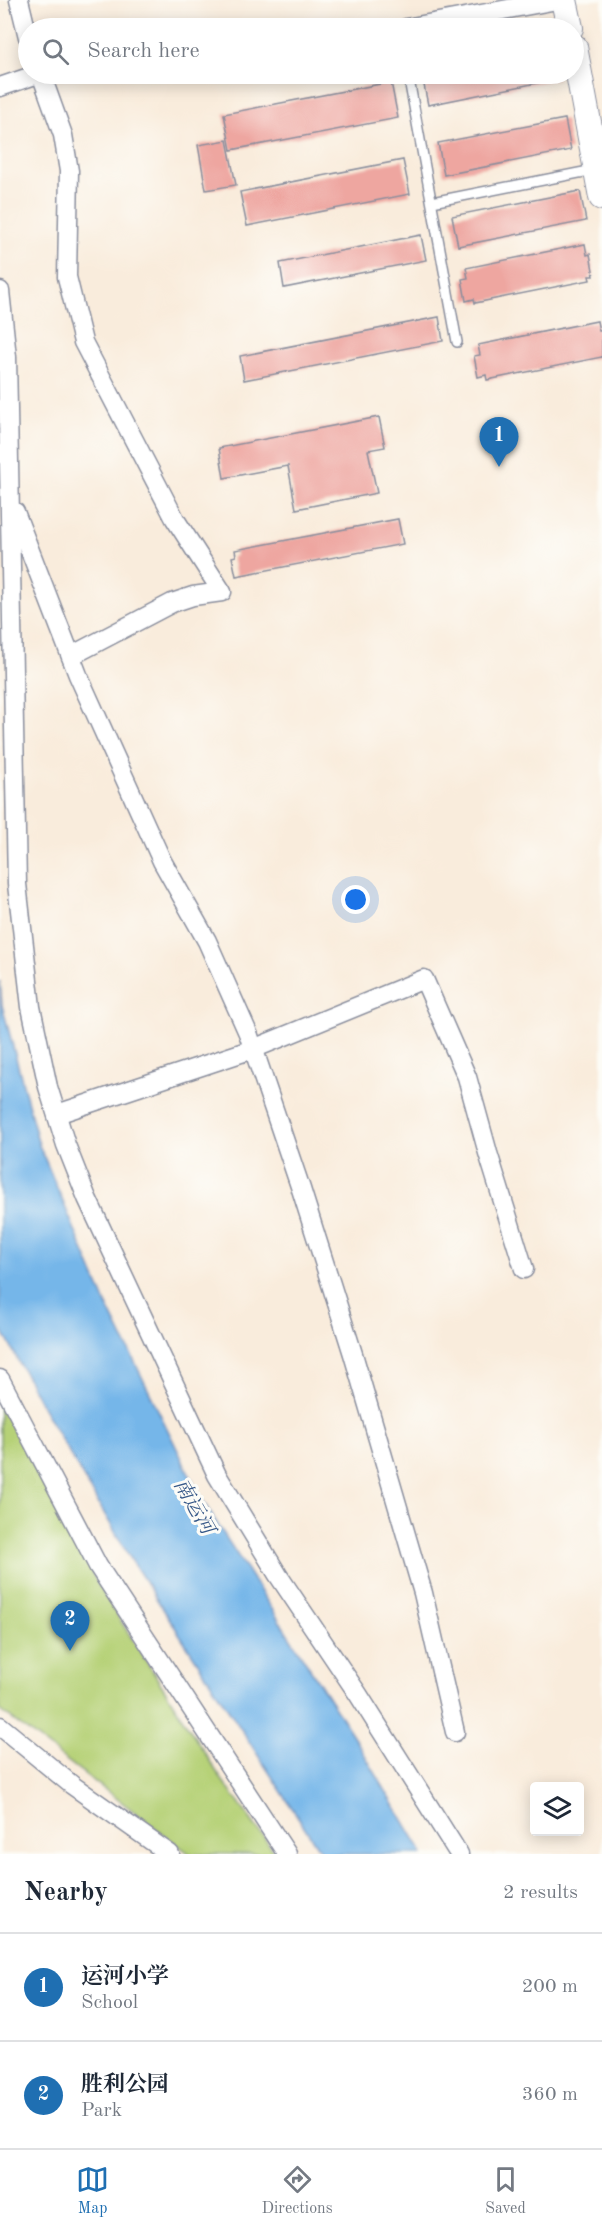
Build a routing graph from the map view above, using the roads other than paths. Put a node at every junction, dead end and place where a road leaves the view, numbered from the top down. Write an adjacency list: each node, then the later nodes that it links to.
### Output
1 (19, 0): 4 (street)
2 (557, 0): 5 (street)
3 (564, 0): 6 (street)
4 (23, 18)
5 (460, 18)
6 (568, 18)
7 (18, 81): 11 (street)
8 (43, 84): 18 (street)
9 (410, 84): 14 (lane)
10 (580, 84): 12 (street)
11 (0, 87)
12 (597, 169): 13 (street); 14 (lane)
13 (602, 197)
14 (432, 202): 16 (lane)
15 (0, 291): 17 (street)
16 (457, 342)
17 (10, 499): 18 (street); 20 (street)
18 (71, 656): 19 (street)
19 (253, 1049): 20 (street); 21 (street); 24 (street)
20 (57, 1114): 27 (street)
21 (524, 1269)
22 (0, 1379): 26 (street)
23 (0, 1726): 25 (street)
24 (455, 1732)
25 (170, 1854)
26 (286, 1854)
27 (459, 1854)

